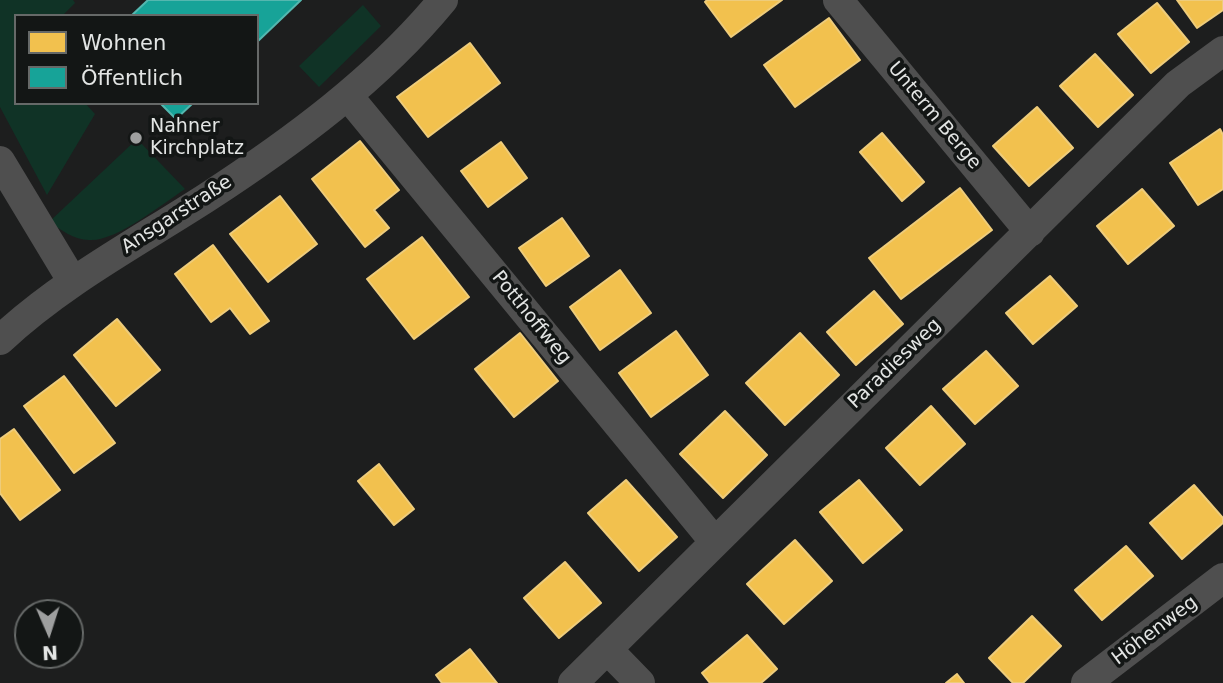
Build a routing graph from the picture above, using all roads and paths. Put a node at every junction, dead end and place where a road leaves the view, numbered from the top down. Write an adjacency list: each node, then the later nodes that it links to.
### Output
1 (443, 0): 4 (street, Ansgarstraße)
2 (838, 0): 6 (street, Unterm Berge)
3 (1223, 51): 6 (street, Paradiesweg)
4 (348, 96): 7 (street, Ansgarstraße); 9 (street, Potthoffweg)
5 (0, 161): 7 (street)
6 (1030, 232): 9 (street, Paradiesweg)
7 (73, 282): 8 (street, Ansgarstraße)
8 (0, 340)
9 (714, 541): 11 (street, Paradiesweg)
10 (1223, 578): 14 (street, Höhenweg)
11 (607, 649): 12 (street, Paradiesweg); 13 (street)
12 (573, 683)
13 (640, 683)
14 (1086, 683)

